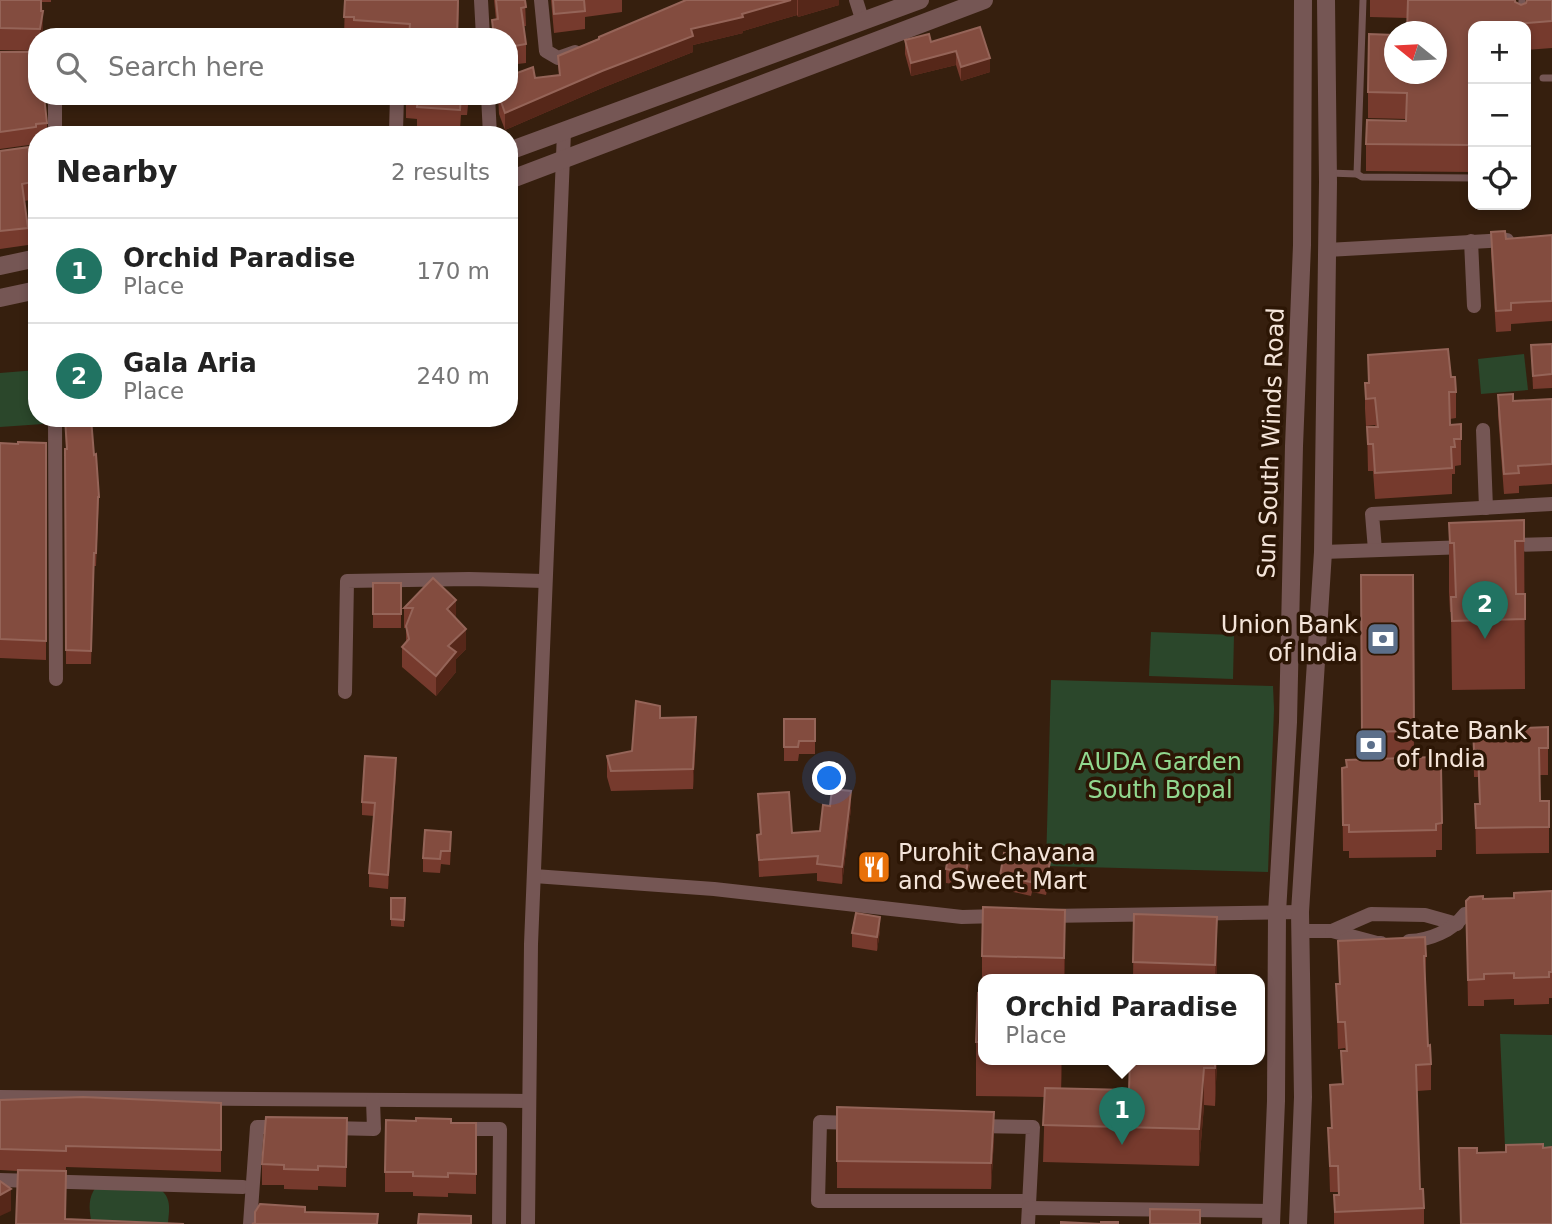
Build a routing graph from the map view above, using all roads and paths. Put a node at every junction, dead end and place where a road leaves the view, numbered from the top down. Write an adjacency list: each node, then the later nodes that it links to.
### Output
1 (481, 0): 12 (street)
2 (541, 0): 13 (street)
3 (856, 0): 11 (street)
4 (920, 0): 11 (street)
5 (984, 0): 24 (street)
6 (1303, 0): 50 (street, Sun South Winds Road)
7 (1326, 0): 25 (street)
8 (1363, 0): 26 (lane)
9 (1522, 0): 10 (lane)
10 (1521, 21)
11 (863, 22): 22 (street)
12 (483, 28)
13 (589, 47)
14 (1543, 78): 15 (lane)
15 (1552, 78)
16 (55, 105): 19 (street)
17 (397, 105): 20 (street)
18 (488, 105): 21 (street)
19 (55, 126)
20 (396, 126)
21 (490, 126)
22 (564, 132): 23 (street); 24 (street)
23 (518, 148)
24 (563, 159): 27 (street); 44 (street)
25 (1328, 173): 26 (lane); 31 (street)
26 (1357, 174): 28 (lane)
27 (518, 176)
28 (1468, 178)
29 (1526, 240): 30 (street)
30 (1471, 241): 31 (street); 36 (street)
31 (1327, 250): 43 (street)
32 (28, 260): 33 (street)
33 (0, 266)
34 (28, 292): 35 (street)
35 (0, 298)
36 (1474, 306)
37 (53, 427): 45 (street)
38 (1483, 430): 40 (street)
39 (1552, 504): 40 (street)
40 (1486, 508): 42 (street)
41 (1552, 544): 42 (street)
42 (1375, 550): 43 (street)
43 (1323, 552): 49 (street)
44 (544, 580): 46 (street); 47 (street)
45 (56, 679)
46 (345, 692)
47 (534, 876): 51 (street); 58 (street)
48 (1502, 911): 53 (street)
49 (1300, 912): 50 (street); 54 (street)
50 (1277, 913): 52 (street); 67 (street, Sun South Winds Road)
51 (1013, 916)
52 (1039, 916)
53 (1458, 924): 55 (street); 55 (street)
54 (1300, 931): 55 (street); 72 (street)
55 (1332, 931)
56 (0, 1097): 57 (street)
57 (373, 1100): 58 (street); 62 (street)
58 (529, 1101): 70 (street)
59 (873, 1123): 66 (street)
60 (967, 1125): 66 (street)
61 (296, 1128): 68 (street)
62 (322, 1128)
63 (437, 1129): 69 (street)
64 (0, 1180): 65 (street)
65 (243, 1187)
66 (1029, 1204): 67 (street); 71 (street)
67 (1272, 1218)
68 (250, 1224)
69 (499, 1224)
70 (528, 1224)
71 (1028, 1224)
72 (1298, 1224)

